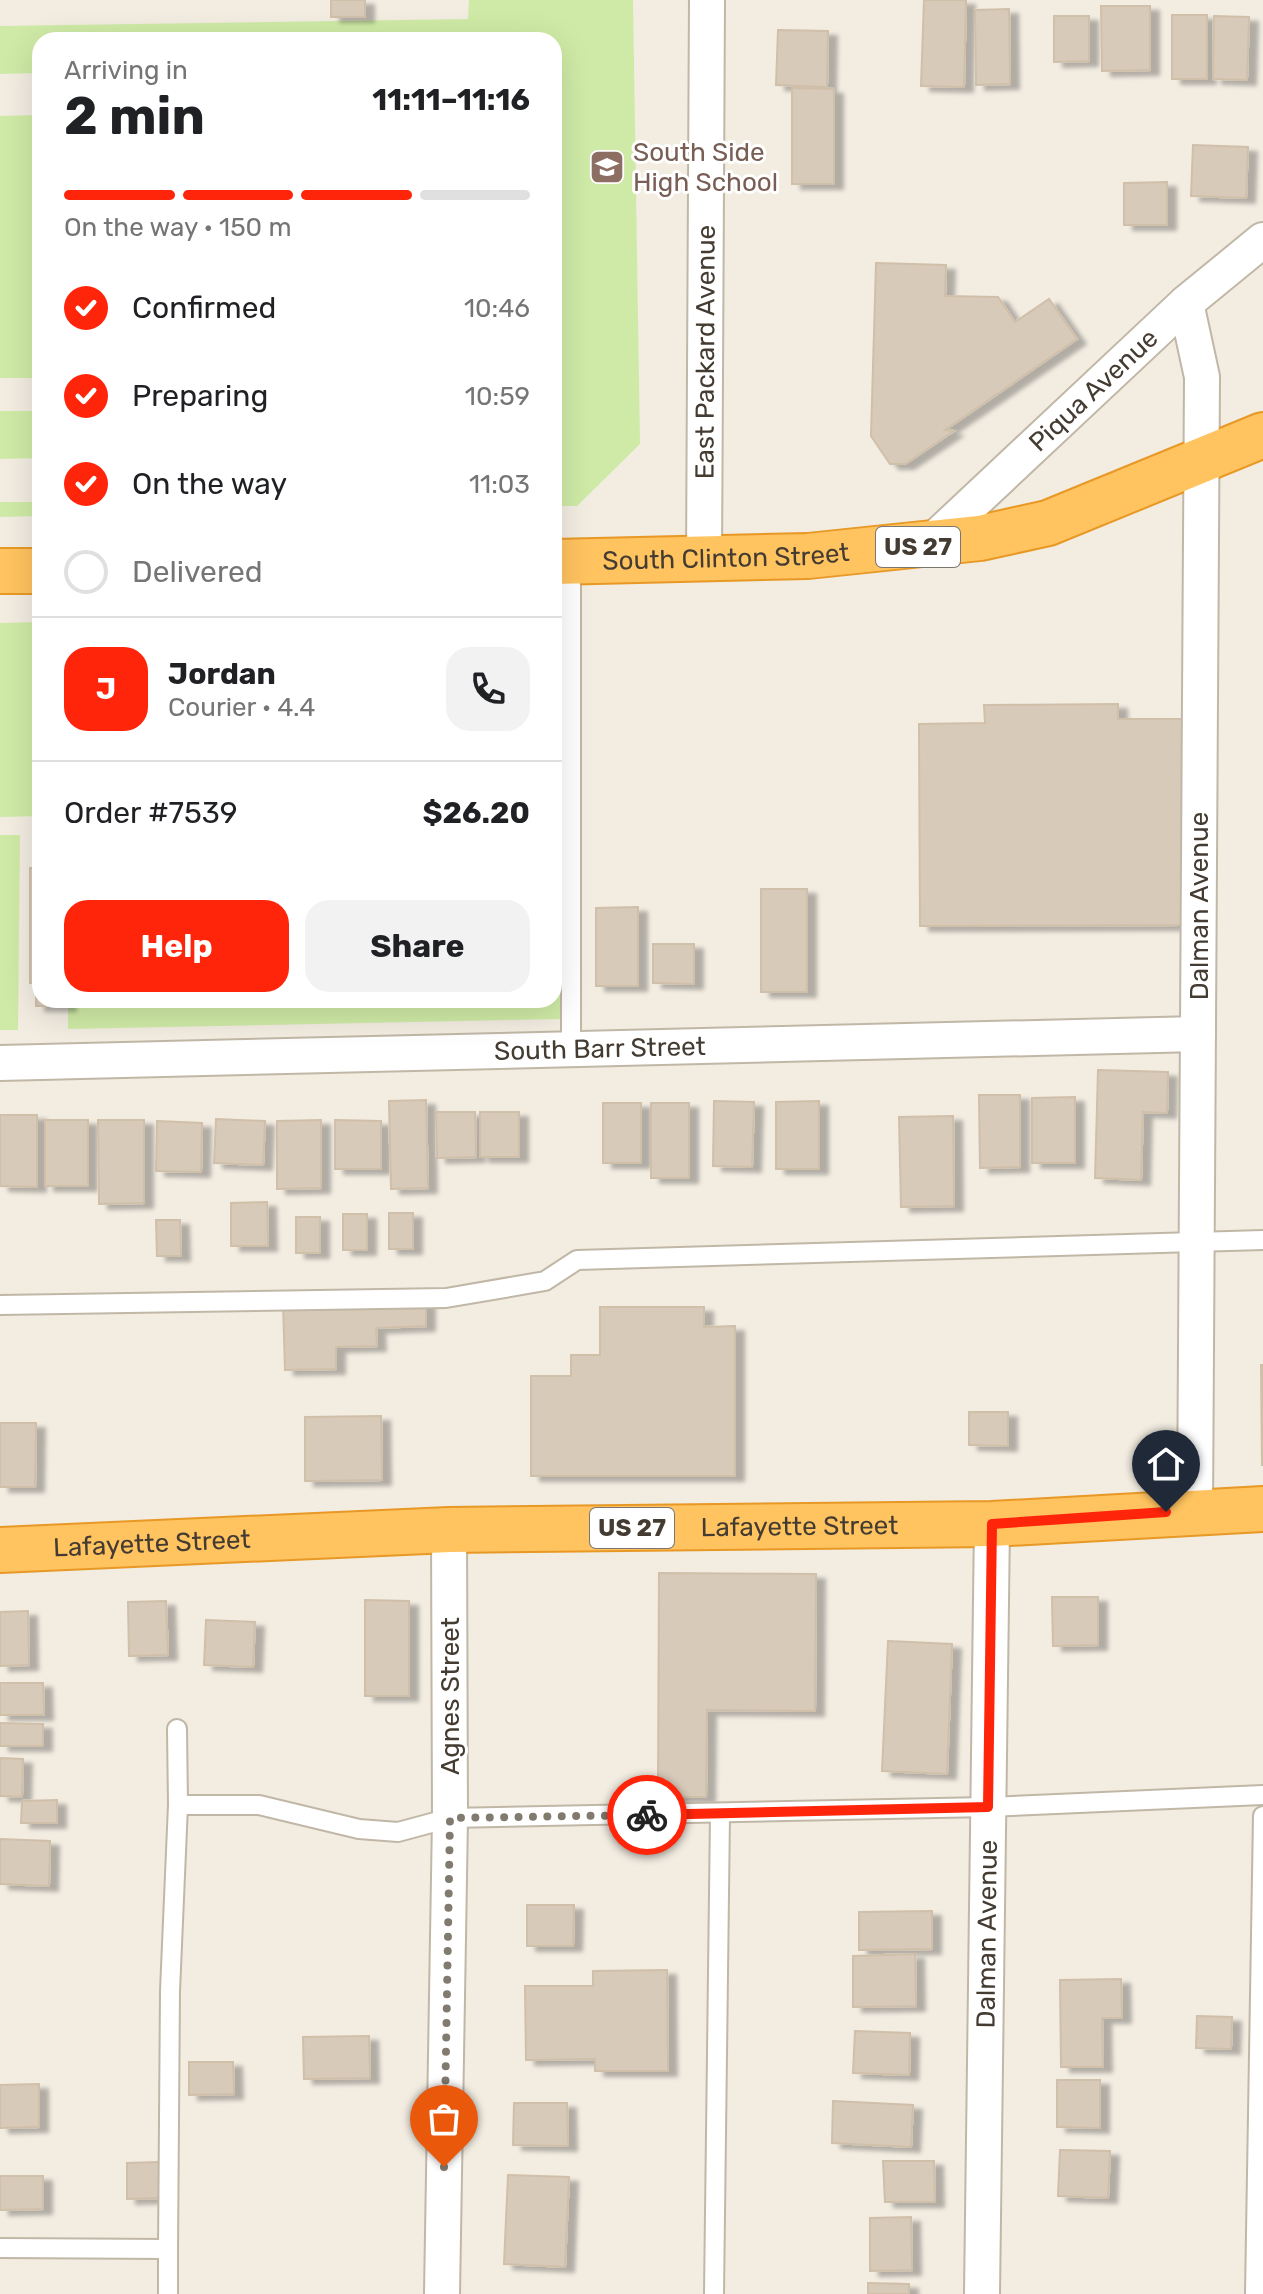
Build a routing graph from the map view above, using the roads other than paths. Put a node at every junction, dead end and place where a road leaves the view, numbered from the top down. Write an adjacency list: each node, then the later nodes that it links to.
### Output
1 (707, 0): 7 (street, East Packard Avenue)
2 (1263, 240): 3 (street, Piqua Avenue)
3 (1186, 303): 5 (street, Dalman Avenue); 6 (street, Piqua Avenue)
4 (1263, 435): 5 (highway, South Clinton Street / US 27)
5 (1201, 460): 6 (highway, South Clinton Street / US 27); 11 (street, Dalman Avenue)
6 (927, 546): 7 (highway, South Clinton Street / US 27)
7 (704, 560): 8 (highway, South Clinton Street / US 27)
8 (562, 562): 12 (lane)
9 (0, 571): 10 (highway)
10 (32, 571)
11 (1198, 1034): 12 (street, South Barr Street); 15 (street, Dalman Avenue)
12 (571, 1049): 13 (street, South Barr Street)
13 (0, 1063)
14 (1263, 1240): 15 (lane)
15 (1197, 1242): 16 (lane); 18 (street, Dalman Avenue)
16 (0, 1305)
17 (1263, 1509): 18 (highway, Lafayette Street / US 27)
18 (1195, 1510): 19 (highway, Lafayette Street / US 27)
19 (992, 1524): 20 (highway, Lafayette Street / US 27); 25 (street, Dalman Avenue)
20 (449, 1530): 21 (highway, Lafayette Street / US 27); 28 (street, Agnes Street)
21 (0, 1550)
22 (177, 1729): 24 (lane)
23 (1263, 1795): 25 (lane)
24 (178, 1805): 28 (lane); 30 (lane)
25 (988, 1807): 26 (lane); 34 (street, Dalman Avenue)
26 (720, 1814): 28 (lane); 33 (lane)
27 (1263, 1816): 35 (lane)
28 (450, 1818): 32 (street, Agnes Street)
29 (0, 2248): 30 (lane)
30 (168, 2249): 31 (lane)
31 (168, 2294)
32 (442, 2294)
33 (714, 2294)
34 (982, 2294)
35 (1255, 2294)

